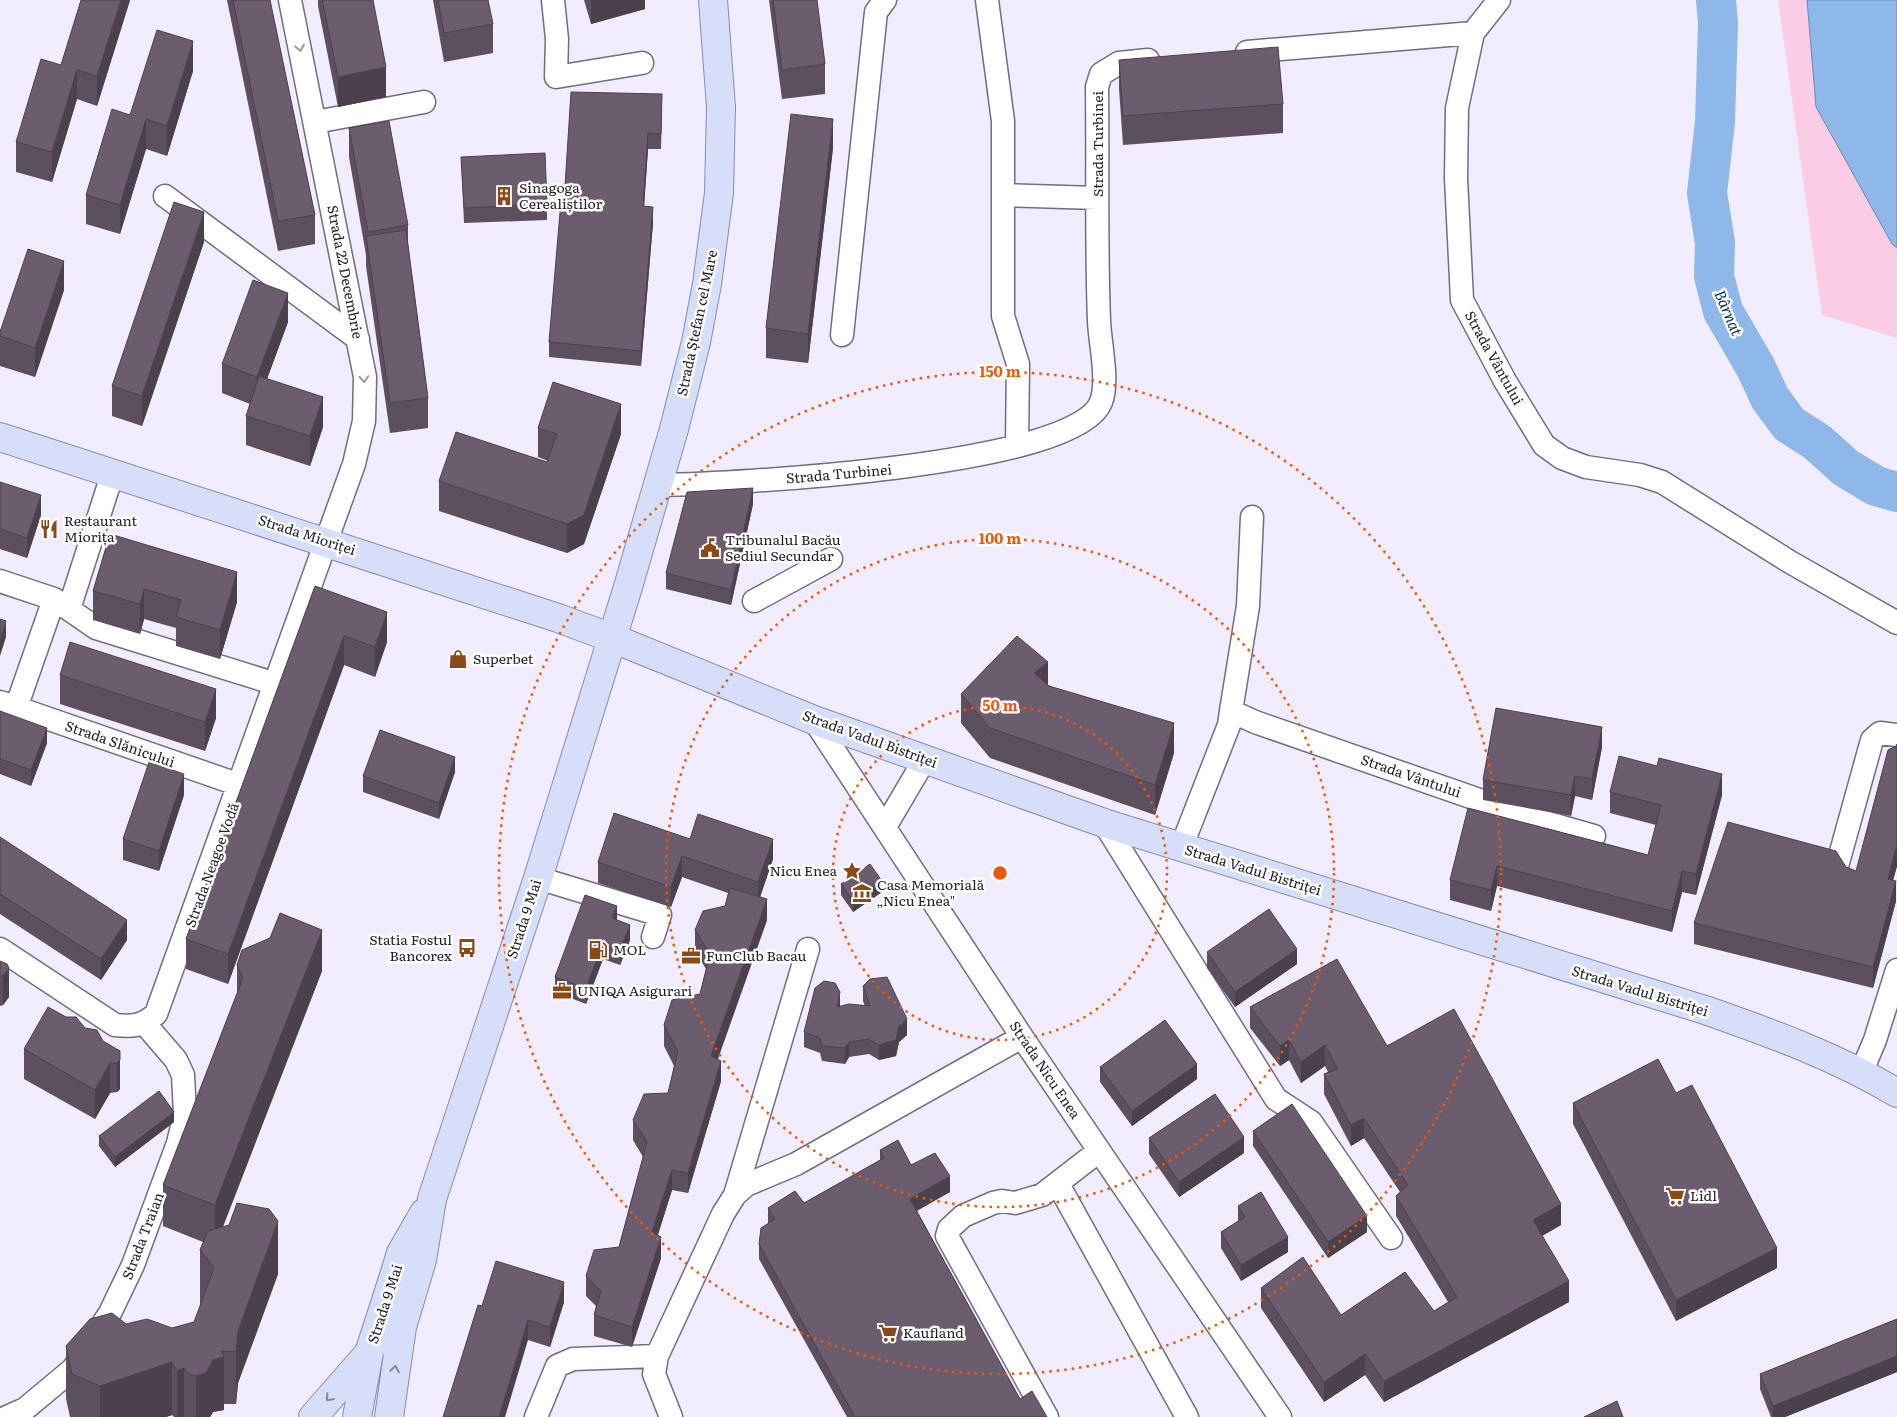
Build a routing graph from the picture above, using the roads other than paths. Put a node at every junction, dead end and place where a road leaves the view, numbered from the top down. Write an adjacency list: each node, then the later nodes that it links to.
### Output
1 (290, 0): 12 (street, Strada 22 Decembrie, one-way to 12)
2 (554, 0): 10 (street)
3 (713, 0): 21 (main road, Strada Ștefan cel Mare)
4 (885, 0): 16 (street)
5 (987, 0): 13 (street)
6 (1499, 0): 7 (street, Strada Vântului)
7 (1473, 33): 8 (street); 28 (street, Strada Vântului)
8 (1231, 53)
9 (1173, 58): 15 (street, Strada Turbinei)
10 (642, 63)
11 (424, 102): 12 (street)
12 (315, 122): 17 (street, Strada 22 Decembrie)
13 (1003, 195): 15 (street); 19 (street)
14 (165, 196): 17 (street)
15 (1097, 198): 19 (street, Strada Turbinei)
16 (842, 335)
17 (358, 339): 23 (street, Strada 22 Decembrie, one-way to 23)
18 (0, 436): 20 (main road, Strada Mioriței)
19 (1017, 445): 21 (street, Strada Turbinei)
20 (113, 472): 23 (main road, Strada Mioriței); 27 (street)
21 (659, 485): 29 (main road, Strada Ștefan cel Mare)
22 (1252, 516): 32 (street)
23 (326, 541): 29 (main road, Strada Mioriței); 30 (street, Strada Neagoe Vodă)
24 (831, 559): 26 (street)
25 (0, 581): 27 (street)
26 (754, 601)
27 (61, 604): 30 (street); 31 (street)
28 (1897, 624)
29 (612, 638): 33 (main road, Strada Vadul Bistriței); 42 (main road, Strada 9 Mai)
30 (276, 684): 36 (street, Strada Neagoe Vodă)
31 (8, 705): 36 (street, Strada Slănicului)
32 (1231, 712): 39 (street, Strada Vântului); 40 (street)
33 (814, 720): 35 (main road, Strada Vadul Bistriței); 38 (street, Strada Nicu Enea)
34 (1897, 735): 41 (street)
35 (925, 759): 37 (main road, Strada Vadul Bistriței); 38 (street)
36 (240, 785): 47 (street, Strada Neagoe Vodă)
37 (1104, 823): 40 (main road, Strada Vadul Bistriței); 55 (street)
38 (885, 827): 48 (street, Strada Nicu Enea)
39 (1594, 836)
40 (1181, 848): 49 (main road, Strada Vadul Bistriței)
41 (1836, 870)
42 (538, 878): 43 (street); 54 (main road, Strada 9 Mai)
43 (653, 937)
44 (0, 949): 47 (street)
45 (808, 949): 53 (street)
46 (1897, 970): 49 (street)
47 (145, 1024): 59 (street, Strada Traian)
48 (1022, 1037): 51 (street, Strada Nicu Enea); 53 (street)
49 (1861, 1073): 50 (main road, Strada Vadul Bistriței)
50 (1897, 1093)
51 (1099, 1151): 52 (street); 58 (street, Strada Nicu Enea)
52 (1058, 1184): 65 (street); 66 (street)
53 (735, 1195): 57 (street)
54 (432, 1199): 56 (main road, Strada 9 Mai); 62 (main road, Strada 9 Mai, one-way to 54)
55 (1391, 1238)
56 (368, 1353): 60 (main road, one-way to 60); 61 (main road, Strada 9 Mai)
57 (657, 1356): 63 (street); 64 (street)
58 (1274, 1415)
59 (8, 1417)
60 (313, 1417)
61 (357, 1417)
62 (389, 1417)
63 (536, 1417)
64 (671, 1417)
65 (1047, 1417)
66 (1187, 1417)

